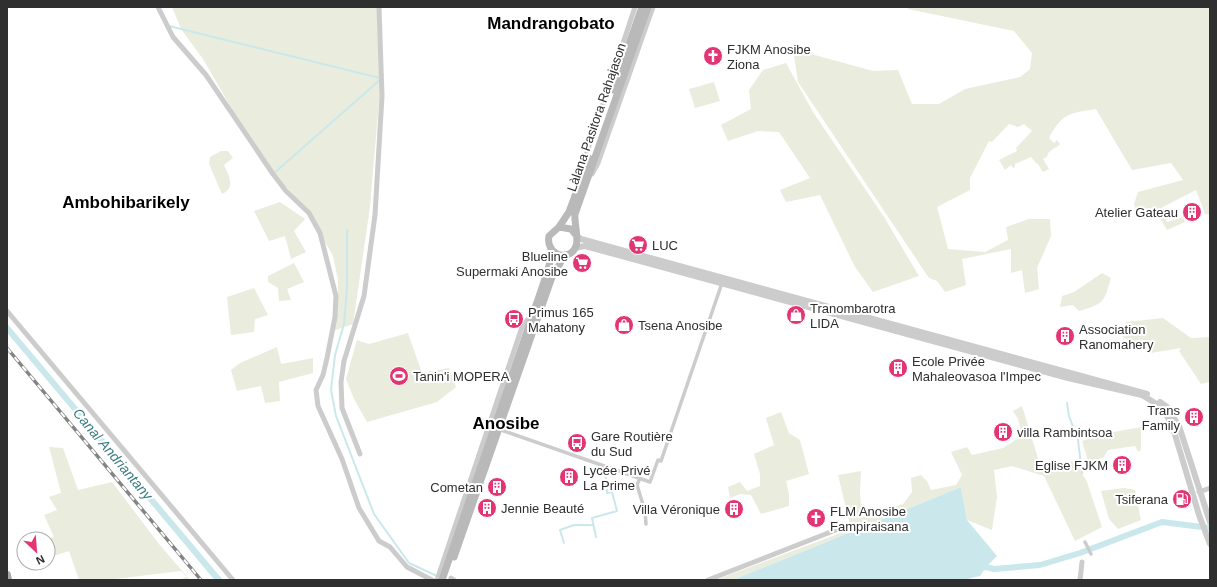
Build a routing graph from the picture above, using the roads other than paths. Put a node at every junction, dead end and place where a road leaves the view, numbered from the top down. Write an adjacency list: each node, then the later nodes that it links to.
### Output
1 (158, 7): 31 (street)
2 (379, 7): 16 (street)
3 (635, 7): 7 (street)
4 (642, 7): 7 (main road, Làlana Pasitora Rahajason)
5 (648, 7): 7 (main road, Làlana Pasitora Rahajason)
6 (653, 7): 7 (street)
7 (584, 180): 8 (main road, Làlana Pasitora Rahajason); 9 (main road, Làlana Pasitora Rahajason)
8 (558, 227): 9 (main road); 10 (main road)
9 (576, 235): 11 (main road); 19 (street)
10 (551, 248): 12 (main road); 28 (main road)
11 (575, 248): 12 (main road); 13 (street)
12 (565, 255): 28 (main road)
13 (722, 283): 17 (street); 24 (street)
14 (7, 311): 30 (street)
15 (501, 430): 17 (street)
16 (360, 454)
17 (640, 478): 21 (street)
18 (1210, 488): 19 (street)
19 (1199, 492): 20 (street)
20 (1210, 521)
21 (646, 524)
22 (846, 526): 34 (street)
23 (1085, 542): 25 (street)
24 (1210, 544)
25 (1091, 554)
26 (1082, 562): 35 (street)
27 (7, 575): 29 (main road)
28 (448, 576): 32 (street); 33 (main road)
29 (8, 580)
30 (233, 580)
31 (432, 580)
32 (437, 580)
33 (442, 580)
34 (708, 580)
35 (1080, 580)

